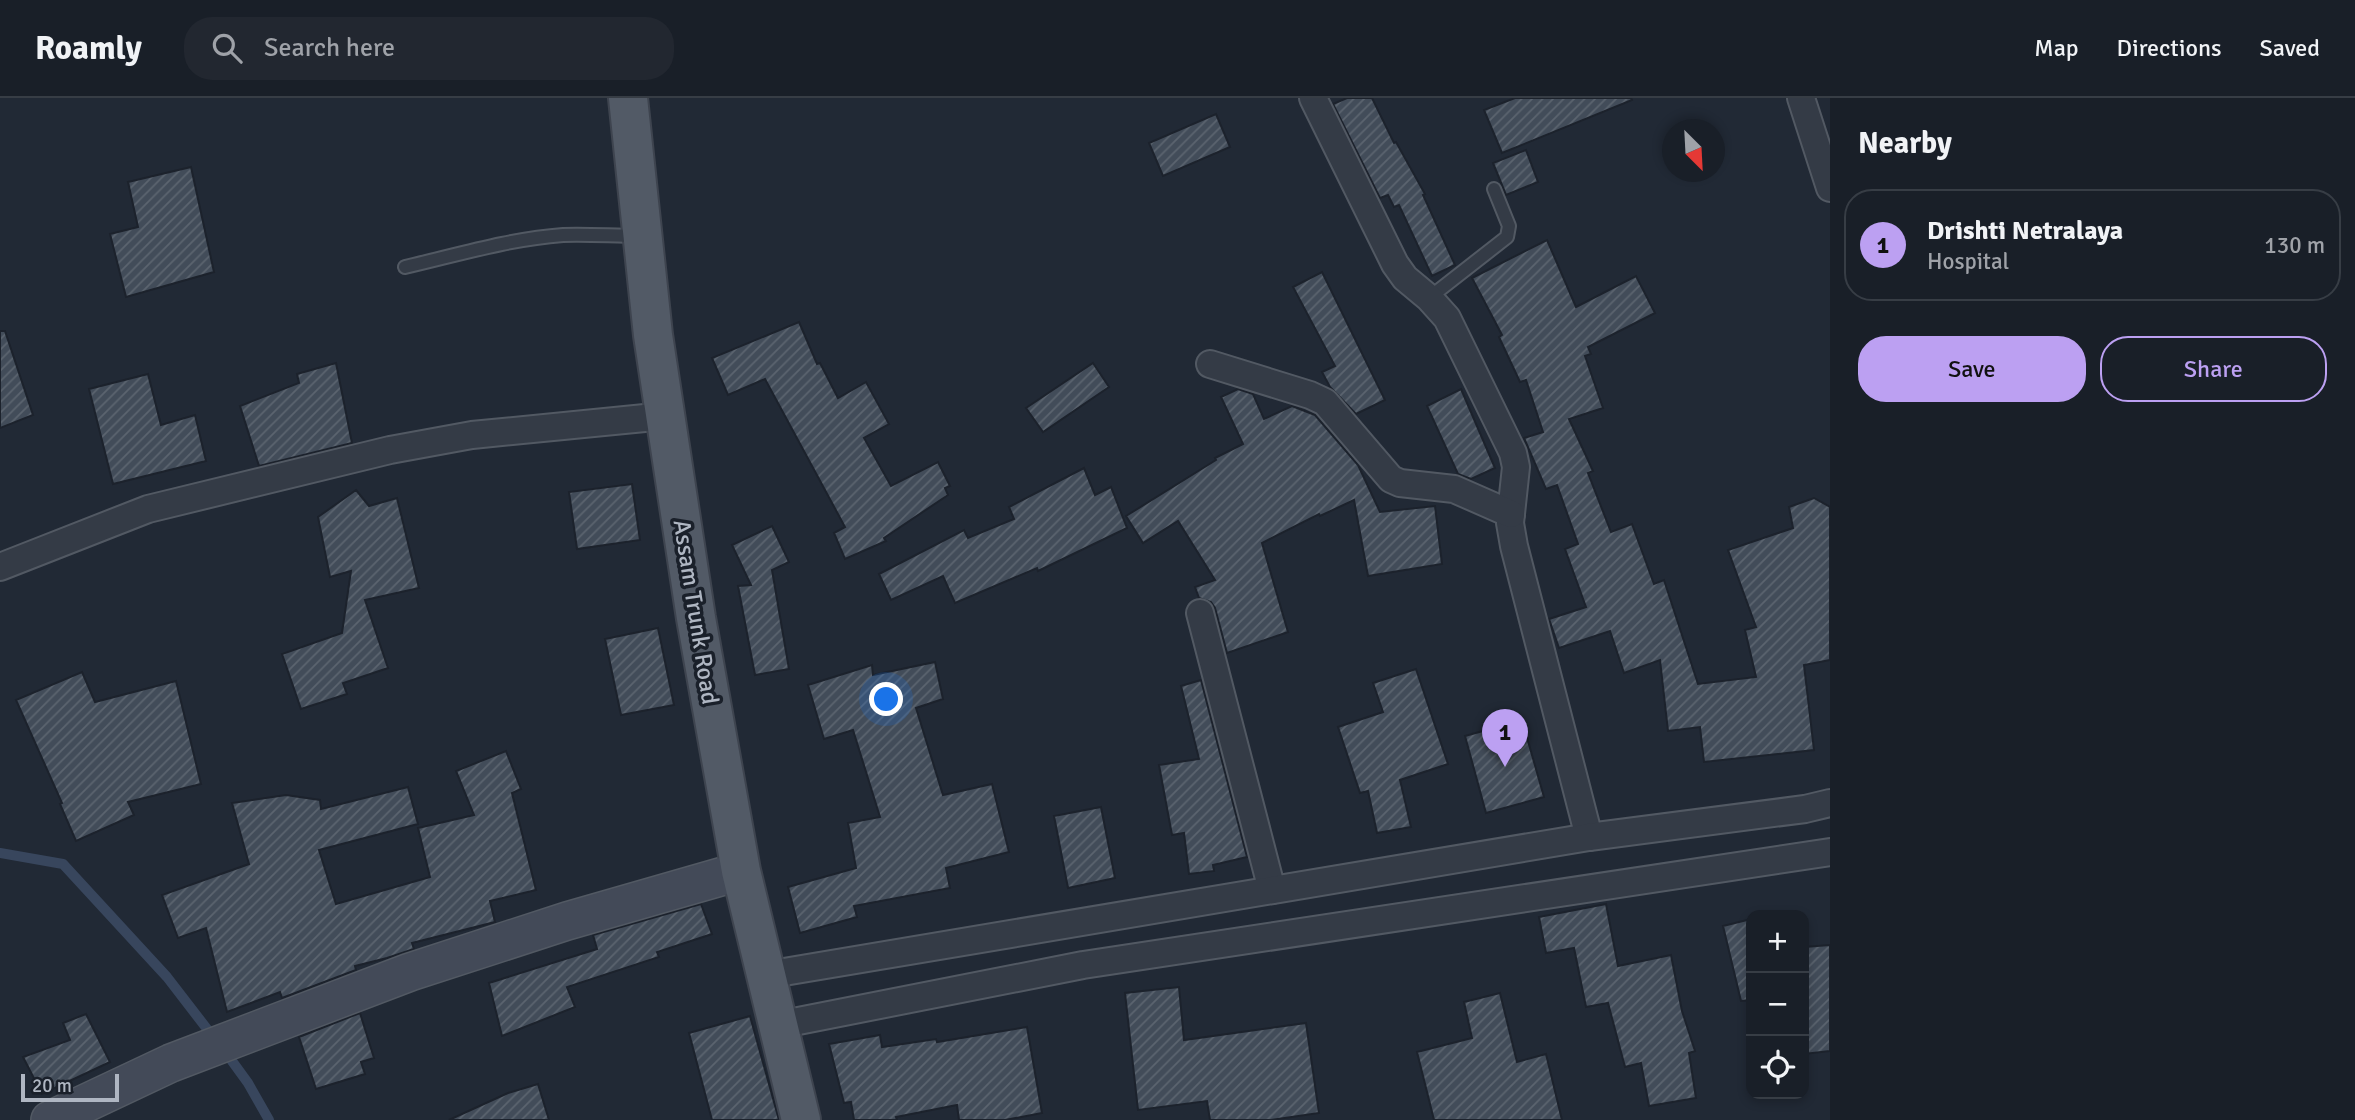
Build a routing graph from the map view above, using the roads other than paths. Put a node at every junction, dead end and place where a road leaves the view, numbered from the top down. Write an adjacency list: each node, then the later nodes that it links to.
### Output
1 (628, 98): 6 (main road, Assam Trunk Road)
2 (1312, 98): 8 (street)
3 (1801, 98): 4 (street)
4 (1830, 188)
5 (1494, 189): 8 (lane)
6 (642, 236): 7 (lane); 10 (main road, Assam Trunk Road)
7 (405, 267)
8 (1429, 298): 11 (street)
9 (1210, 364): 11 (street)
10 (665, 416): 12 (street); 17 (main road, Assam Trunk Road)
11 (1511, 514): 15 (street)
12 (0, 567)
13 (1200, 613): 18 (street)
14 (1830, 803): 15 (street)
15 (1590, 837): 18 (street)
16 (1830, 852): 20 (street)
17 (741, 871): 19 (main road, Assam Trunk Road); 21 (street)
18 (1272, 890): 19 (street)
19 (766, 975): 20 (main road, Assam Trunk Road)
20 (778, 1025): 22 (main road, Assam Trunk Road)
21 (50, 1120)
22 (802, 1120)

